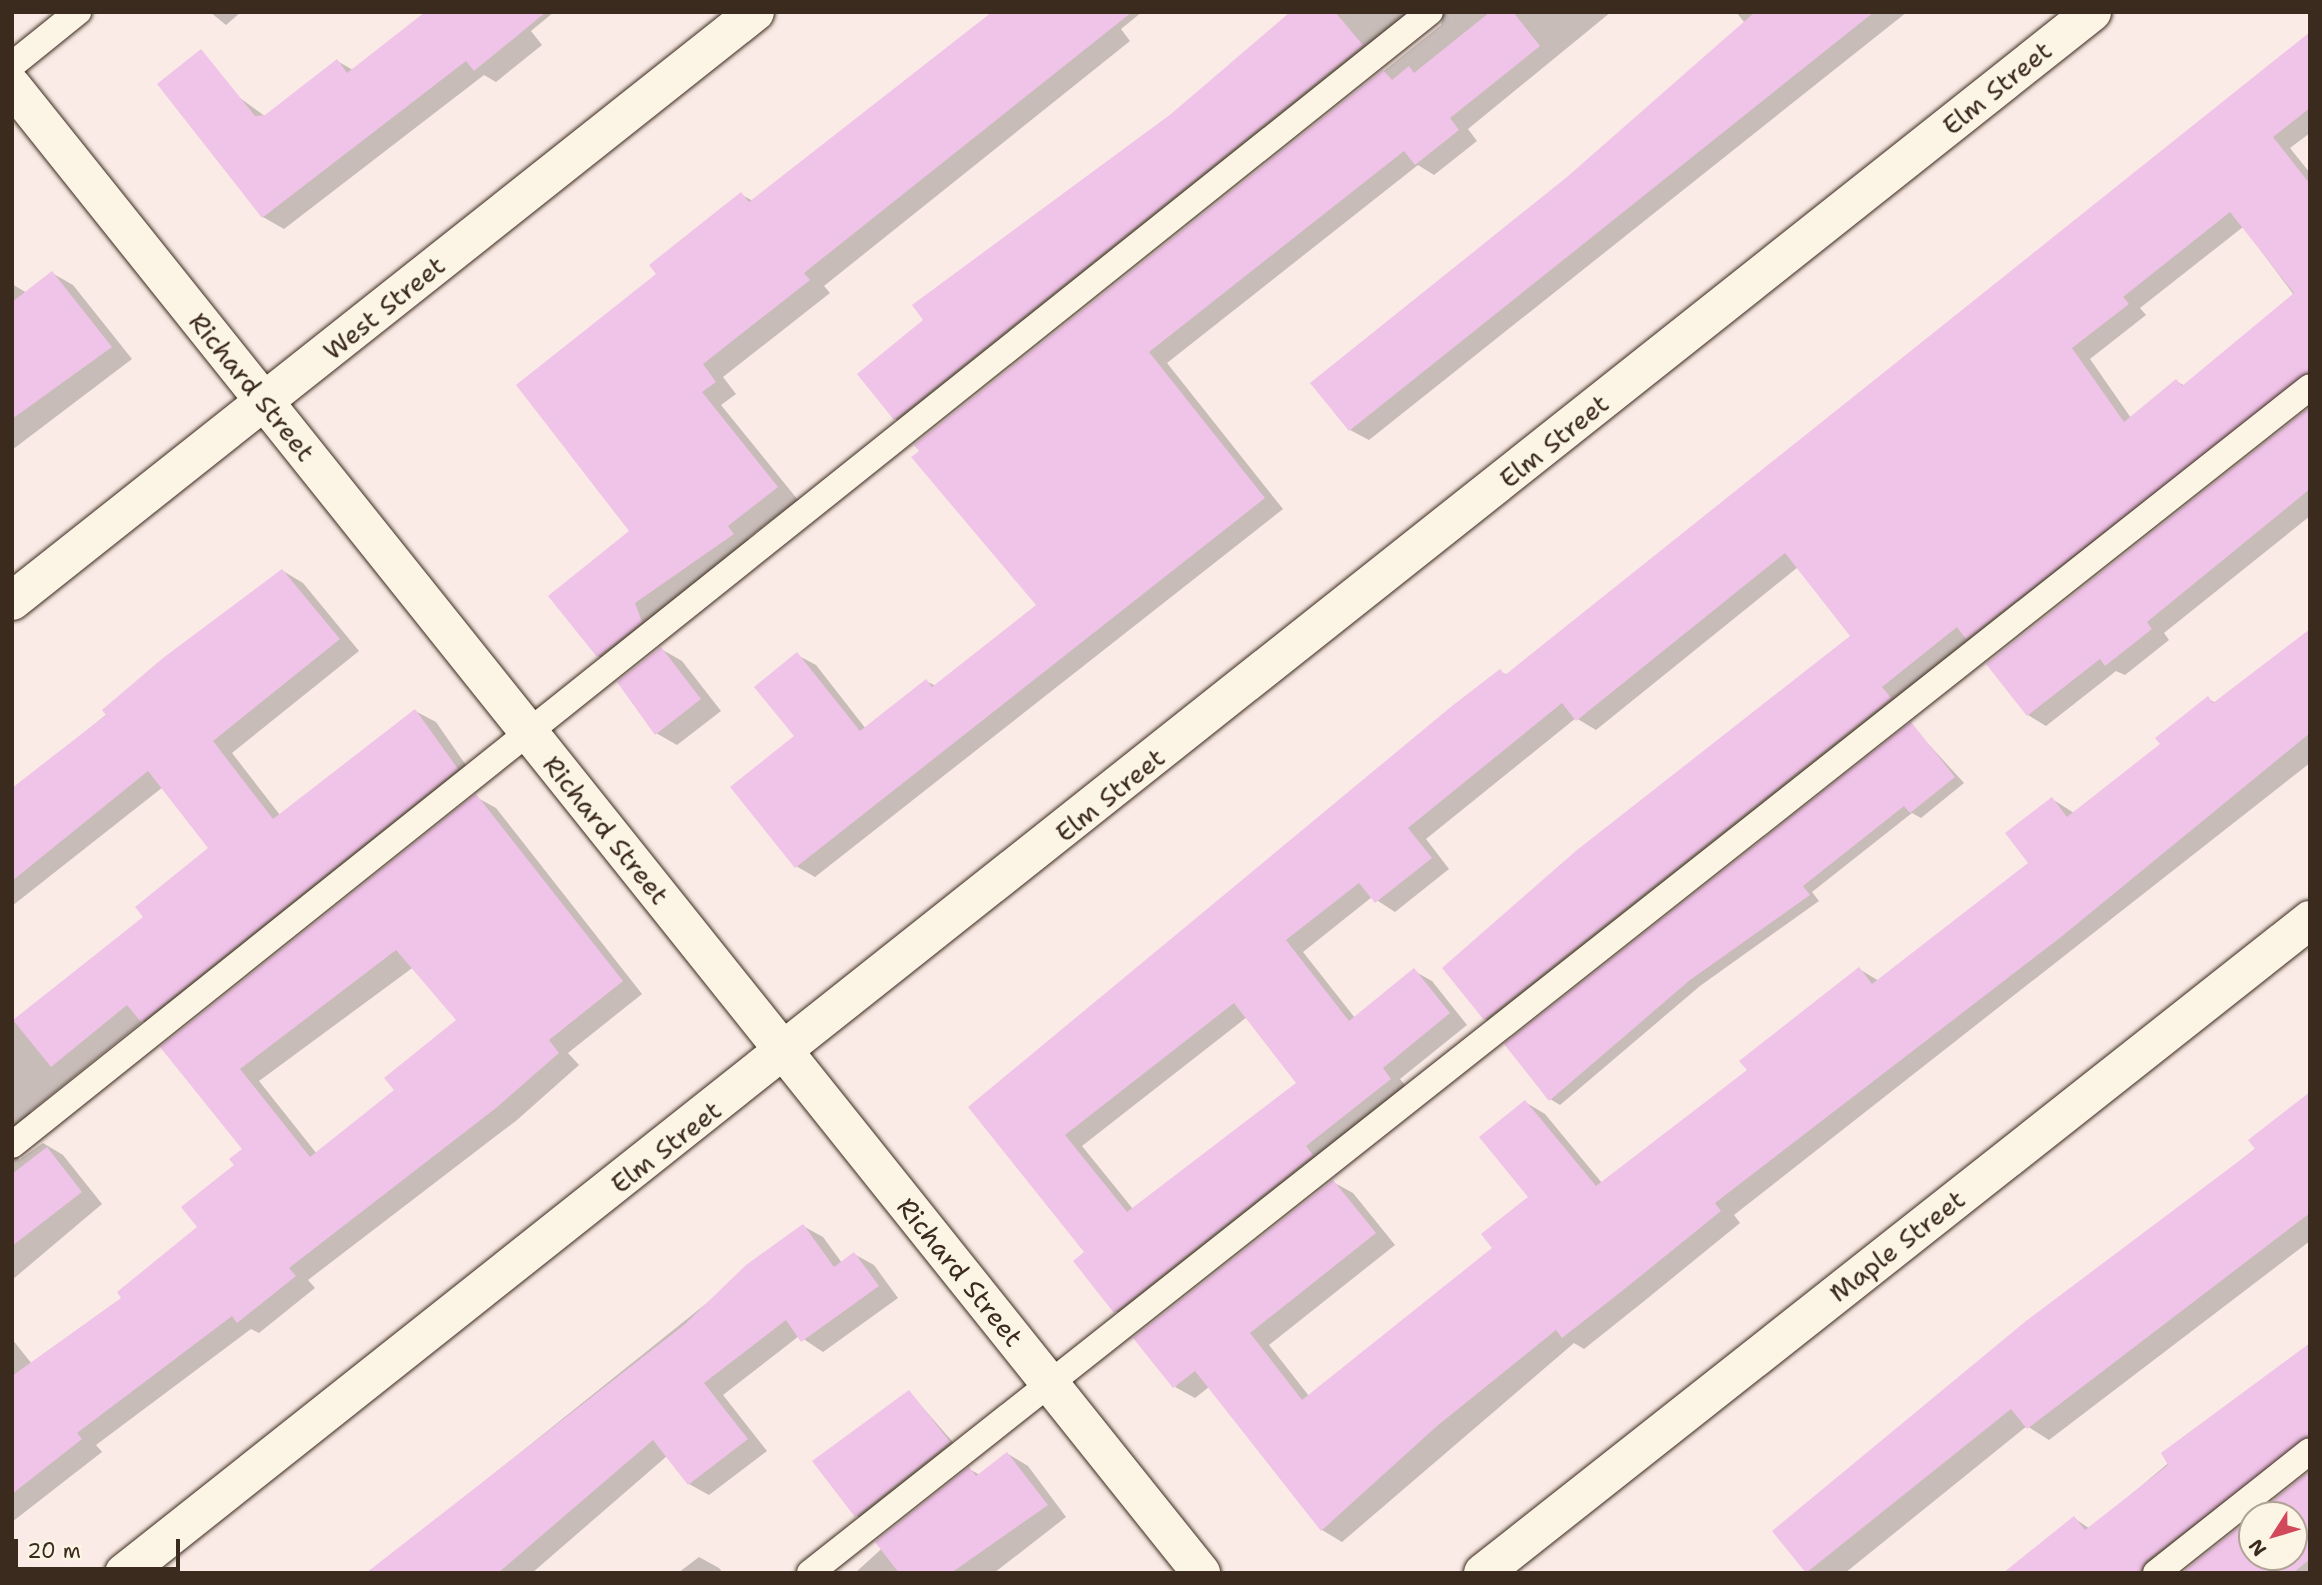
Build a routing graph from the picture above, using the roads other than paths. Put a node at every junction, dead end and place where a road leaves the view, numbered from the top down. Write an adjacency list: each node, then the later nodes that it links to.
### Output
1 (78, 12): 5 (lane)
2 (755, 12): 8 (street, West Street)
3 (1430, 12): 10 (lane)
4 (2092, 12): 12 (street, Elm Street)
5 (12, 65)
6 (12, 86): 8 (street, Richard Street)
7 (2310, 387): 14 (lane)
8 (265, 403): 9 (street, West Street); 10 (street, Richard Street)
9 (12, 601)
10 (528, 732): 12 (street, Richard Street); 13 (lane)
11 (2310, 920): 19 (street, Maple Street)
12 (785, 1053): 14 (street, Richard Street); 16 (street, Elm Street)
13 (12, 1145)
14 (1049, 1384): 17 (lane); 18 (street, Richard Street)
15 (2310, 1451): 20 (lane)
16 (124, 1573)
17 (810, 1573)
18 (1201, 1573)
19 (1483, 1573)
20 (2156, 1573)

